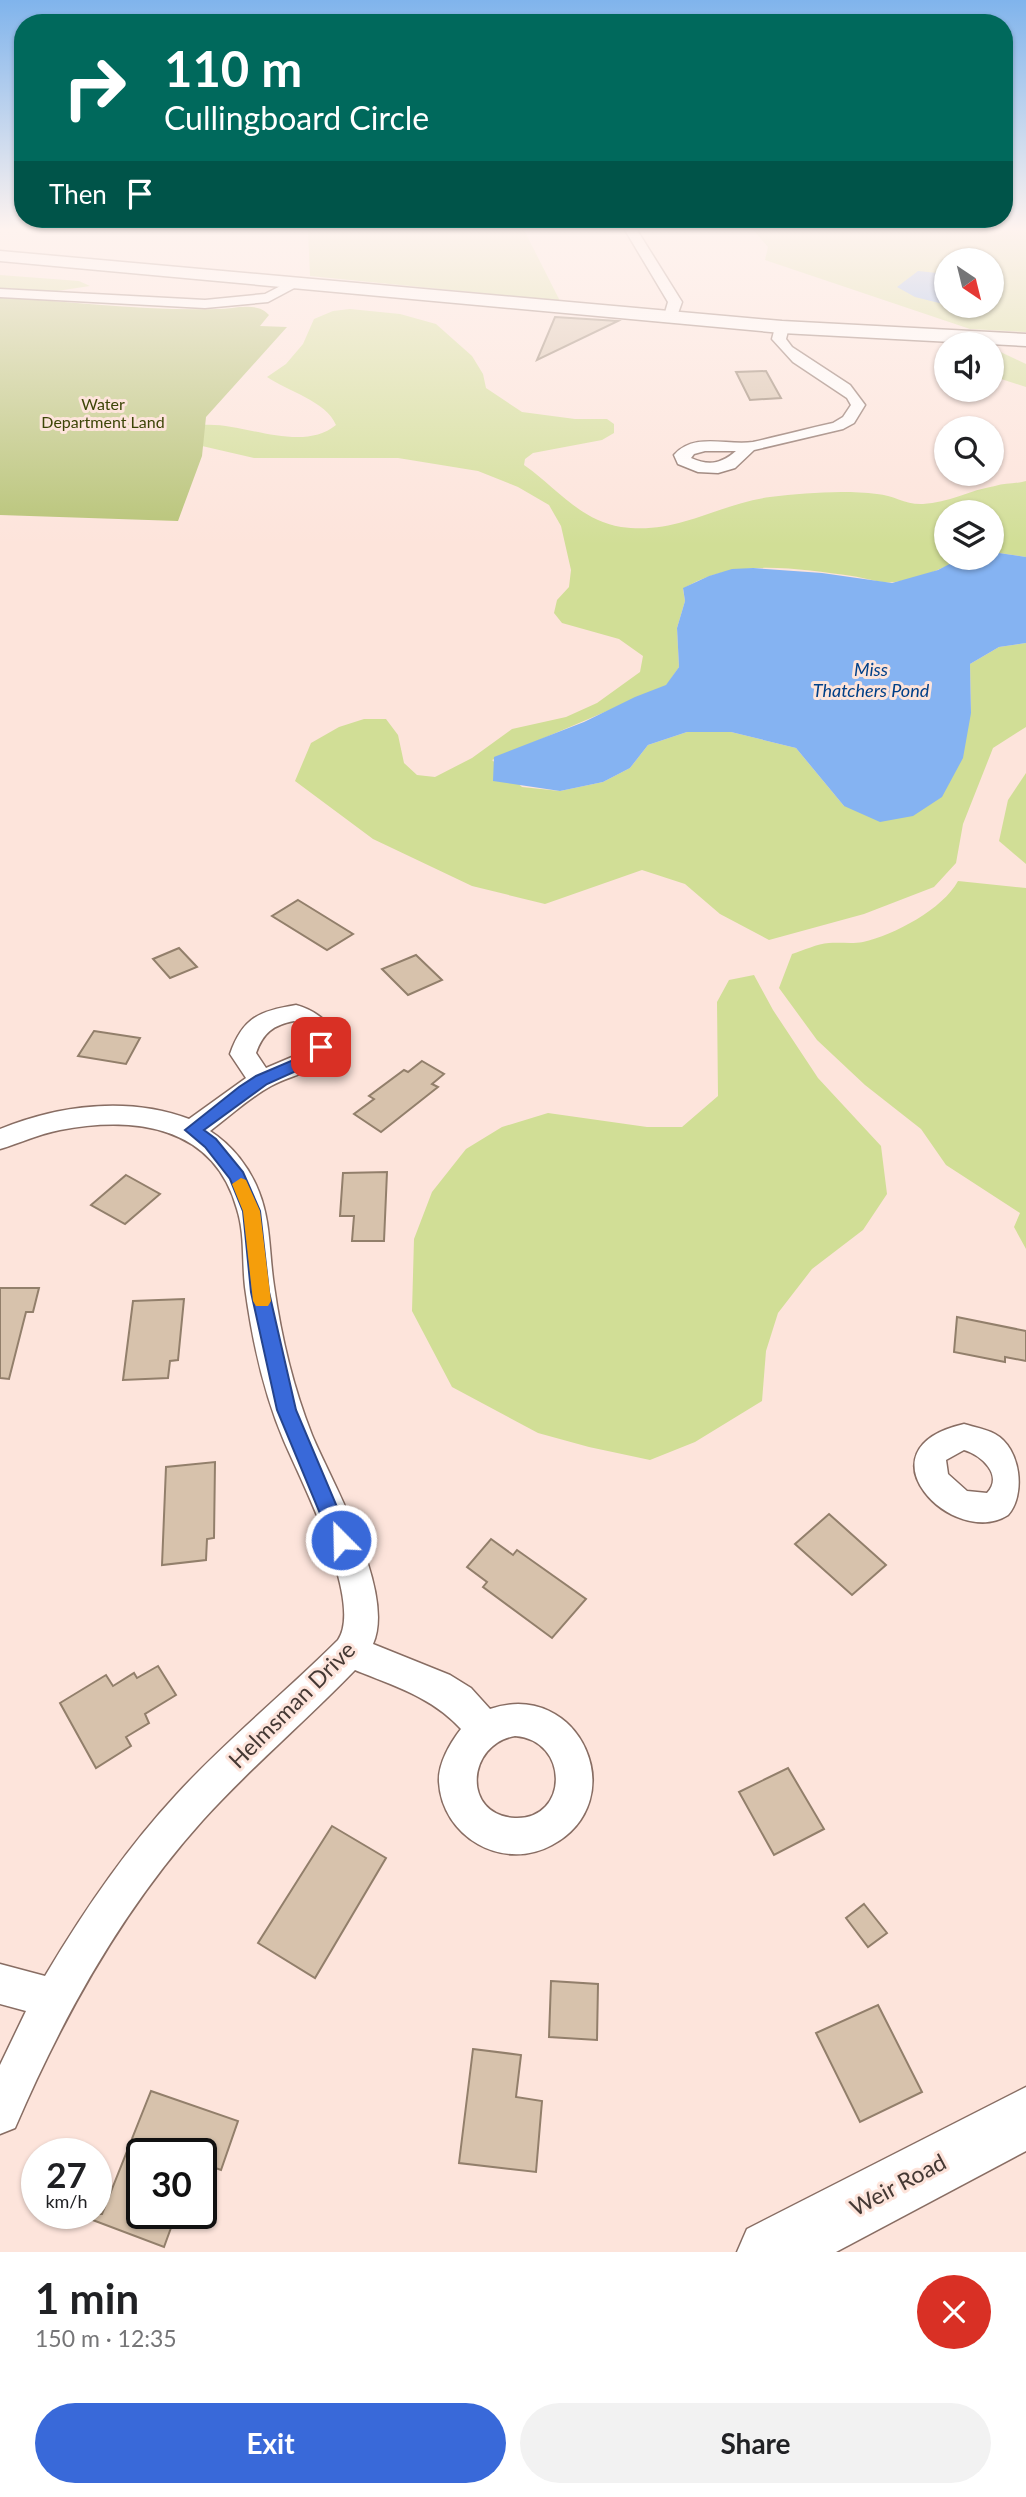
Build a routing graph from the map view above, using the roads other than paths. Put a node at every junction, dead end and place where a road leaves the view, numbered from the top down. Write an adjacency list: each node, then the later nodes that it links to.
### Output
1 (780, 335): 4 (street)
2 (934, 335): 3 (main road)
3 (1026, 340)
4 (749, 447)
5 (261, 1080): 6 (street)
6 (193, 1130): 7 (street, Helmsman Drive); 8 (street, Helmsman Drive)
7 (0, 1140)
8 (350, 1651): 9 (street); 11 (street, Helmsman Drive)
9 (485, 1728)
10 (0, 1984): 11 (street)
11 (54, 1999): 12 (street, Helmsman Drive)
12 (0, 2113)
13 (1026, 2118): 14 (main road, Weir Road)
14 (771, 2252)

